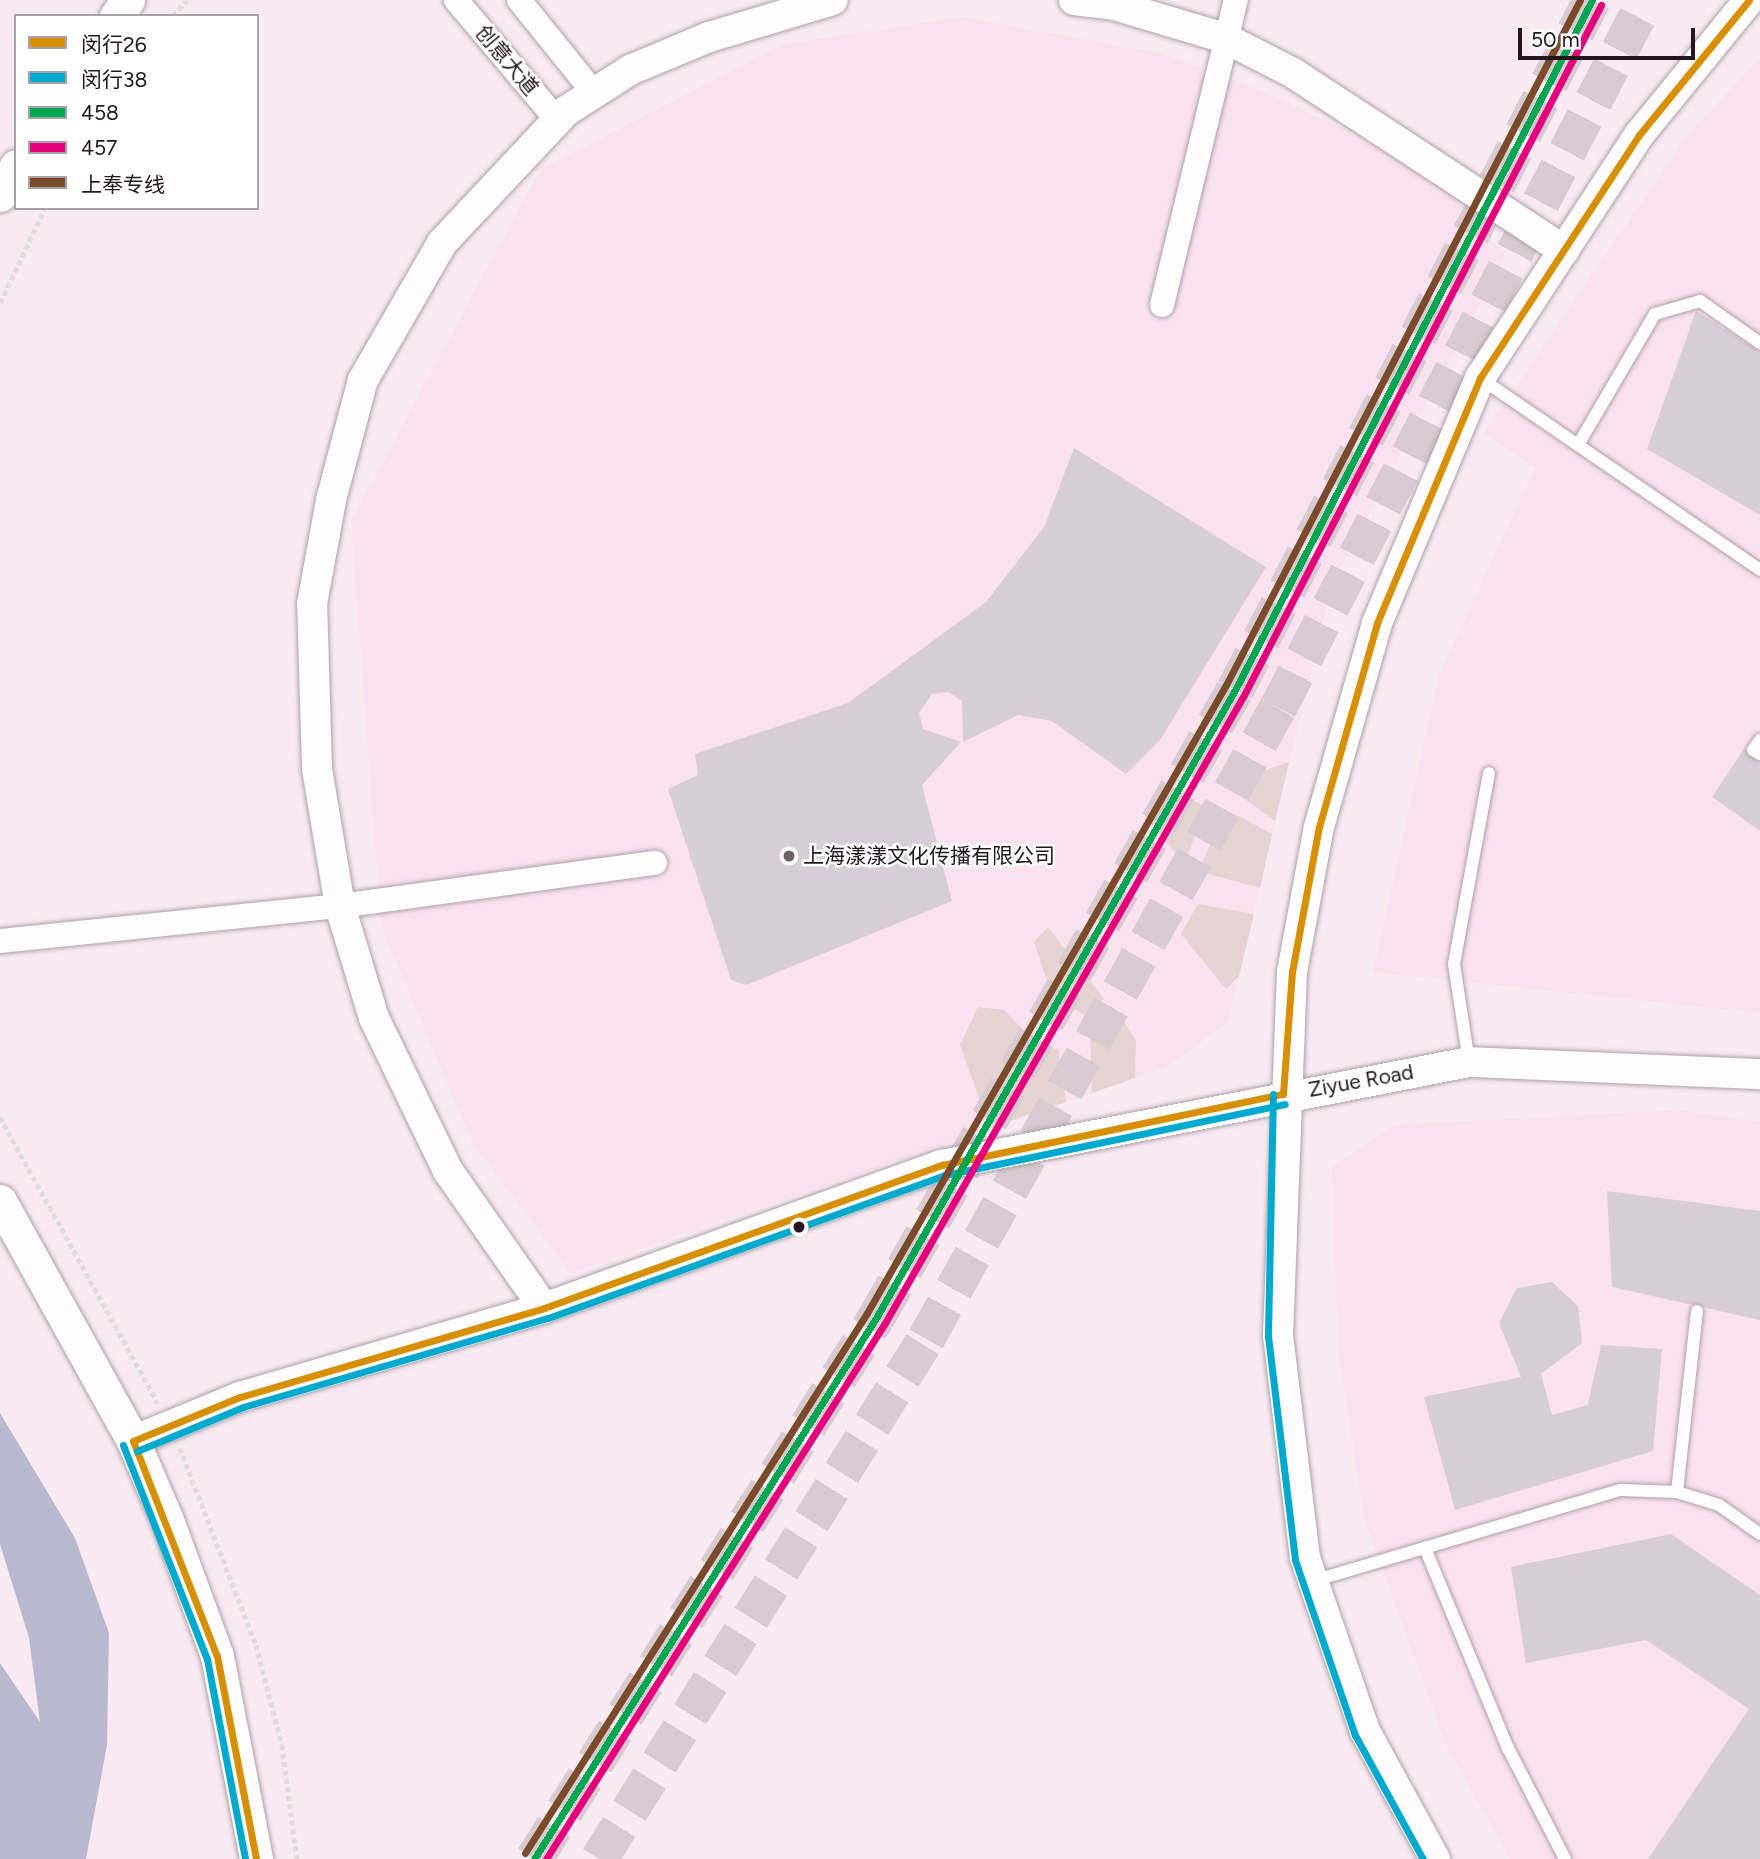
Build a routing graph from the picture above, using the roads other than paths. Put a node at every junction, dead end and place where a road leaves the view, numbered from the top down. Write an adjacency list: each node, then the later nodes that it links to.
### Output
1 (456, 0): 9 (street, 创意大道)
2 (519, 0): 8 (street)
3 (833, 0): 8 (street)
4 (1074, 0): 7 (street)
5 (1236, 0): 7 (street)
6 (1749, 0): 12 (street)
7 (1225, 38): 12 (street); 13 (street)
8 (594, 93): 9 (street)
9 (557, 121): 22 (street)
10 (14, 170): 11 (main road)
11 (0, 195)
12 (1564, 250): 15 (street)
13 (1162, 304)
14 (1760, 343): 16 (lane)
15 (1480, 378): 16 (lane); 26 (street)
16 (1577, 445): 17 (lane)
17 (1760, 570)
18 (1760, 740): 19 (lane)
19 (1760, 754)
20 (1489, 772): 24 (lane)
21 (655, 863): 22 (street)
22 (340, 906): 23 (street); 28 (street)
23 (0, 942)
24 (1469, 1062): 25 (street, Ziyue Road); 26 (street, Ziyue Road)
25 (1760, 1074)
26 (1283, 1094): 28 (street, Ziyue Road); 34 (street)
27 (0, 1201): 30 (main road)
28 (544, 1308): 30 (street, Ziyue Road)
29 (1696, 1311): 31 (lane)
30 (133, 1441): 35 (main road)
31 (1677, 1492): 32 (lane); 33 (lane)
32 (1760, 1534)
33 (1425, 1548): 34 (lane); 37 (lane)
34 (1313, 1581): 36 (street)
35 (256, 1859)
36 (1435, 1859)
37 (1565, 1859)

